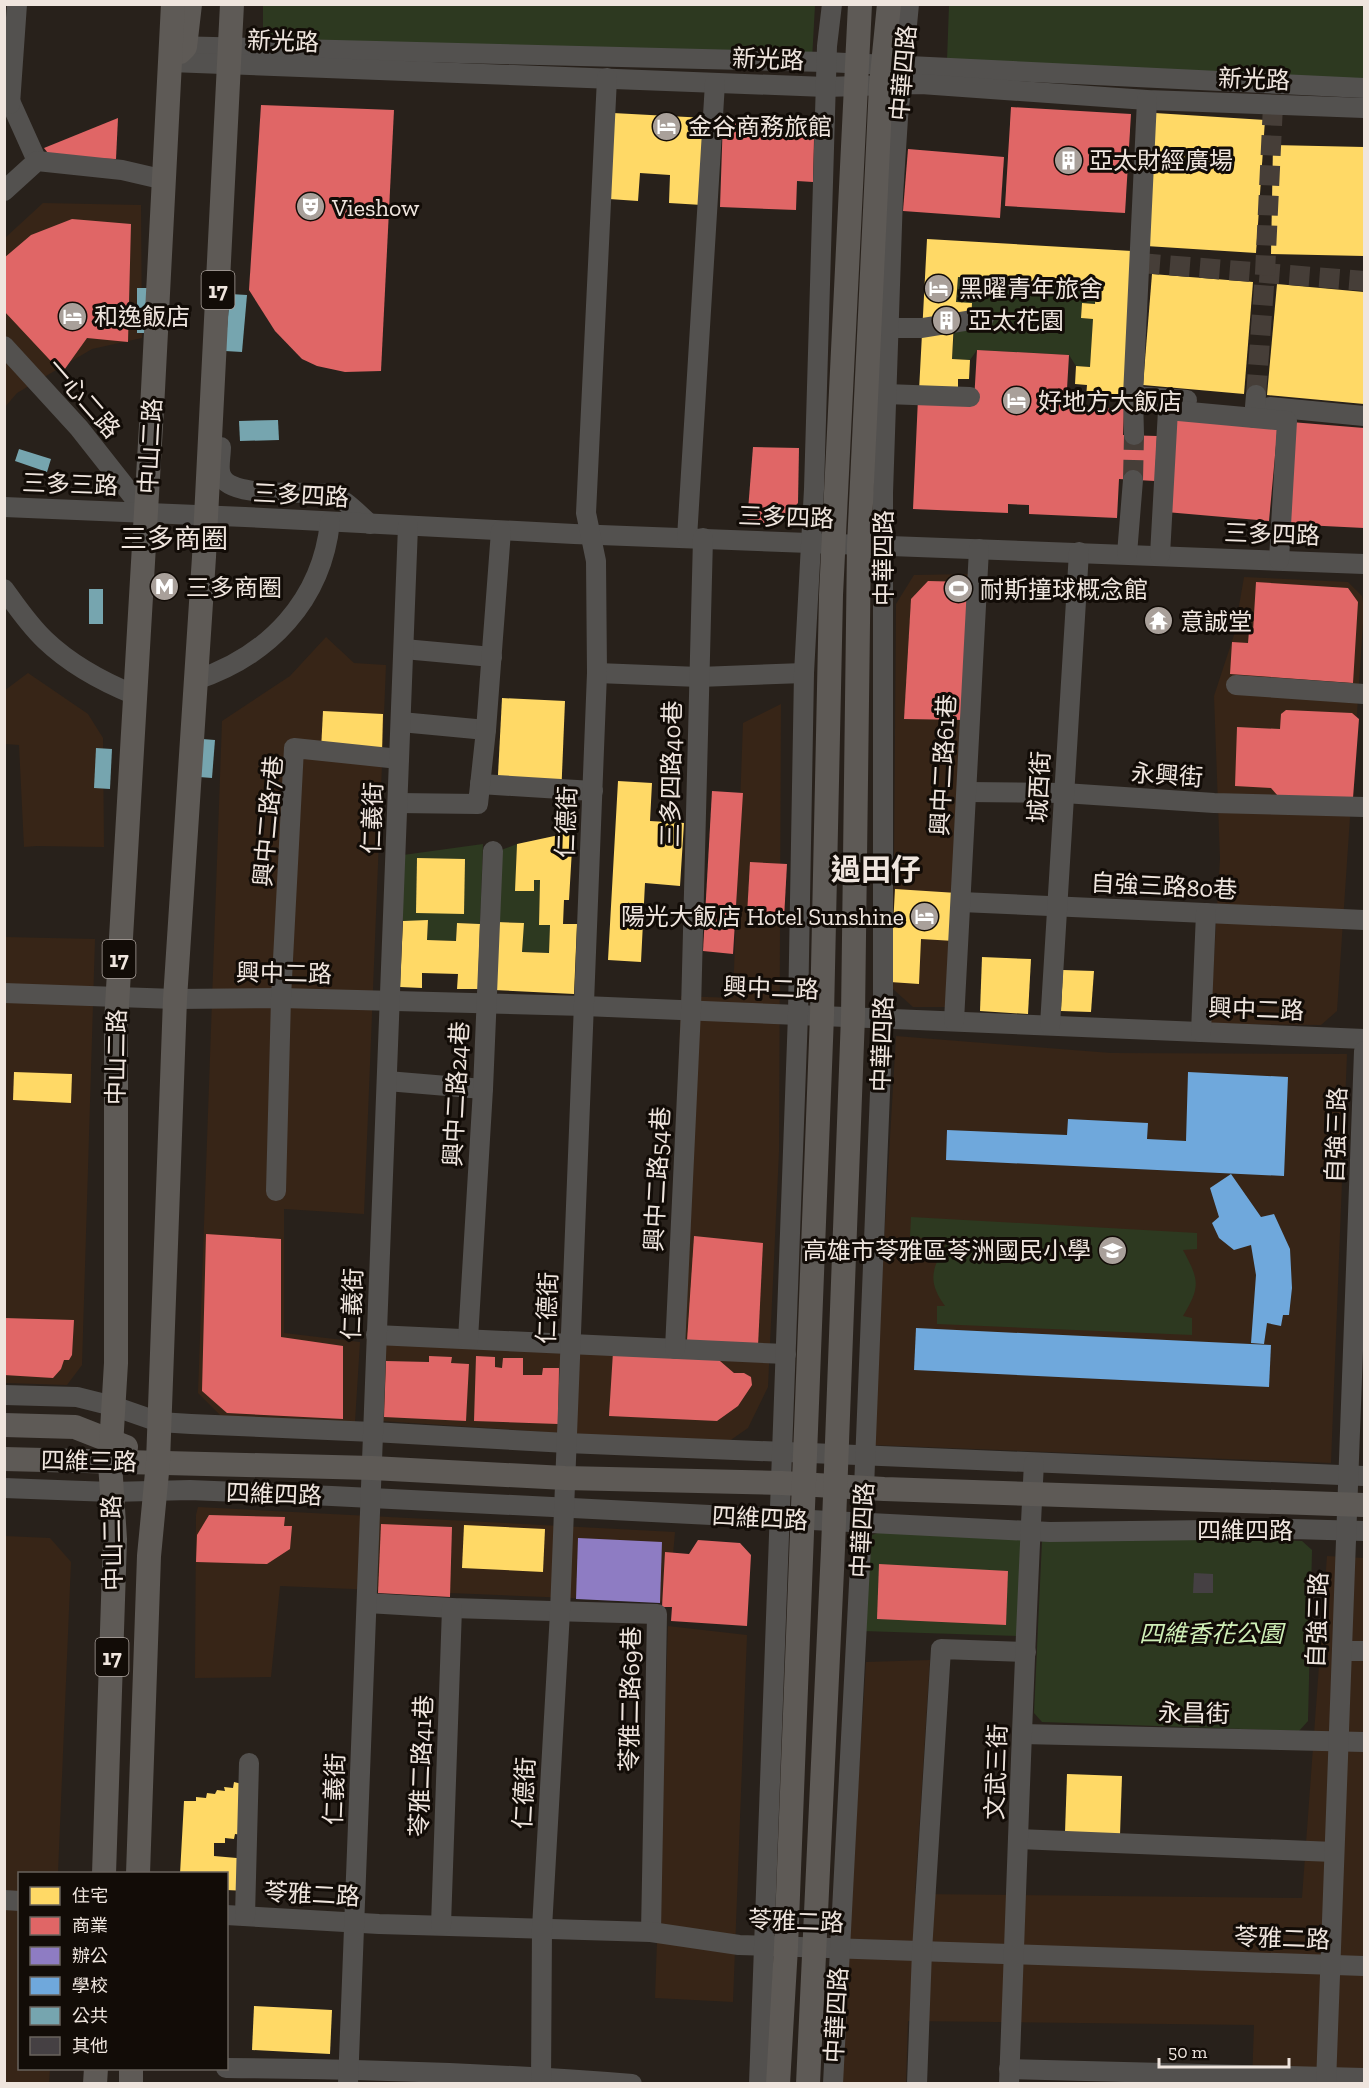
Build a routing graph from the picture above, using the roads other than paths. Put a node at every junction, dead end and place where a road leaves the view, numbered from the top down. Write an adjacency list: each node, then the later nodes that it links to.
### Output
1 (17, 4): 19 (street)
2 (173, 4): 10 (main road, 中山二路 / 17)
3 (190, 4): 10 (main road, 中山二路 / 17)
4 (216, 4): 11 (main road, 中山二路 / 17)
5 (232, 4): 11 (main road, 中山二路 / 17)
6 (832, 4): 12 (street, 中華四路)
7 (860, 4): 13 (main road, 中華四路)
8 (889, 4): 14 (main road)
9 (909, 4): 14 (street, 中華四路)
10 (175, 52): 11 (street, 新光路); 23 (main road, 中山二路 / 17)
11 (225, 53): 12 (street, 新光路); 15 (street, 新光路); 33 (main road, 中山二路 / 17)
12 (826, 62): 13 (street, 新光路); 17 (street, 中華四路)
13 (857, 75): 14 (street, 新光路); 17 (street, 新光路); 45 (main road, 中華四路)
14 (892, 75): 18 (street, 新光路); 20 (street, 新光路); 26 (street, 中華四路); 46 (main road, 中華四路)
15 (607, 78): 16 (street, 新光路); 43 (street, 仁德街)
16 (715, 83): 17 (street, 新光路); 44 (street, 三多四路40巷)
17 (826, 87): 45 (street, 中華四路)
18 (1365, 88)
19 (7, 97): 22 (street)
20 (1147, 100): 21 (street, 新光路); 29 (street)
21 (1365, 108)
22 (37, 162): 23 (street); 24 (street)
23 (165, 180): 37 (main road, 中山二路 / 17)
24 (4, 191)
25 (984, 318): 26 (street)
26 (887, 328): 28 (street, 中華四路)
27 (4, 346): 37 (street, 一心二路)
28 (885, 394): 30 (street); 47 (street, 中華四路)
29 (1133, 396): 31 (street); 34 (street)
30 (970, 397)
31 (1255, 406): 32 (street); 51 (street); 52 (street)
32 (1365, 416)
33 (211, 433): 38 (main road, 中山二路 / 17); 40 (street)
34 (1134, 435)
35 (1133, 480): 50 (street)
36 (4, 507): 37 (street, 三多三路)
37 (146, 513): 38 (street, 三多三路); 63 (main road, 中山二路 / 17)
38 (206, 515): 39 (street, 三多四路); 60 (main road, 中山二路 / 17)
39 (330, 522): 40 (street, 三多四路); 60 (street)
40 (370, 524): 41 (street, 三多四路)
41 (408, 526): 42 (street, 三多四路); 55 (street, 仁義街)
42 (501, 531): 43 (street, 三多四路); 56 (street)
43 (590, 534): 44 (street, 三多四路); 57 (street, 仁德街)
44 (695, 538): 45 (street, 三多四路); 59 (street, 三多四路40巷)
45 (823, 544): 46 (street, 三多四路); 58 (street, 中華四路); 86 (main road, 中華四路)
46 (859, 545): 47 (street, 三多四路); 87 (main road, 中華四路)
47 (884, 546): 48 (street, 三多四路); 88 (street, 中華四路)
48 (979, 549): 49 (street, 三多四路); 69 (street, 興中二路61巷)
49 (1079, 552): 50 (street, 三多四路); 70 (street, 城西街)
50 (1127, 554): 51 (street, 三多四路)
51 (1160, 555): 52 (street, 三多四路)
52 (1279, 560): 53 (street, 三多四路)
53 (1365, 564)
54 (4, 589): 63 (street)
55 (404, 649): 56 (street); 64 (street, 仁義街)
56 (492, 657): 65 (street)
57 (597, 673): 59 (street); 68 (street, 仁德街)
58 (804, 673): 59 (street); 86 (street, 中華四路)
59 (699, 677): 85 (street, 三多四路40巷)
60 (196, 680): 81 (main road, 中山二路 / 17)
61 (1236, 685): 62 (street)
62 (1365, 694)
63 (135, 695): 79 (main road, 中山二路 / 17)
64 (401, 722): 65 (street); 66 (street, 仁義街)
65 (486, 730): 67 (street)
66 (399, 759): 71 (street, 仁義街); 80 (street, 興中二路7巷)
67 (480, 784): 68 (street); 71 (street)
68 (593, 791): 84 (street, 仁德街)
69 (967, 792): 70 (street, 永興街); 74 (street, 興中二路61巷)
70 (1064, 793): 72 (street, 永興街); 75 (street, 城西街)
71 (398, 803): 82 (street, 仁義街)
72 (1365, 807)
73 (493, 851): 83 (street, 興中二路24巷)
74 (961, 902): 75 (street, 自強三路80巷); 89 (street, 興中二路61巷)
75 (1058, 906): 76 (street, 自強三路80巷); 90 (street, 城西街)
76 (1206, 913): 77 (street, 自強三路80巷); 91 (street)
77 (1365, 920)
78 (4, 993): 79 (street, 興中二路)
79 (117, 996): 81 (street, 興中二路); 106 (main road, 中山二路 / 17)
80 (281, 998): 81 (street, 興中二路); 82 (street, 興中二路); 97 (street)
81 (175, 999): 107 (main road, 中山二路 / 17)
82 (390, 1000): 83 (street, 興中二路); 94 (street, 仁義街)
83 (485, 1004): 84 (street, 興中二路); 95 (street, 興中二路24巷)
84 (584, 1006): 85 (street, 興中二路); 101 (street, 仁德街)
85 (691, 1010): 86 (street, 興中二路); 102 (street, 興中二路54巷)
86 (810, 1014): 87 (street, 興中二路); 103 (street, 中華四路); 112 (main road, 中華四路)
87 (853, 1016): 88 (street, 興中二路); 113 (main road, 中華四路)
88 (884, 1018): 89 (street, 興中二路); 114 (street, 中華四路)
89 (954, 1020): 90 (street, 興中二路)
90 (1050, 1025): 91 (street, 興中二路)
91 (1201, 1032): 92 (street, 興中二路)
92 (1365, 1039)
93 (1365, 1051): 96 (street, 自強三路)
94 (387, 1081): 95 (street); 99 (street, 仁義街)
95 (483, 1089): 100 (street, 興中二路24巷)
96 (1362, 1166): 98 (street, 自強三路)
97 (276, 1191)
98 (1360, 1269): 104 (street, 自強三路)
99 (376, 1335): 100 (street); 109 (street, 仁義街)
100 (468, 1339): 101 (street)
101 (571, 1343): 102 (street); 110 (street, 仁德街)
102 (675, 1349): 103 (street)
103 (786, 1354): 112 (street, 中華四路)
104 (1358, 1378): 119 (street, 自強三路)
105 (4, 1395): 106 (street, 四維三路)
106 (113, 1406): 107 (street, 四維三路); 111 (main road, 中山二路 / 17)
107 (159, 1422): 109 (street); 116 (main road, 中山二路 / 17)
108 (4, 1425): 111 (main road, 四維三路)
109 (374, 1432): 110 (street); 118 (street, 仁義街)
110 (567, 1443): 112 (street); 120 (street, 仁德街)
111 (111, 1452): 115 (main road, 四維三路); 116 (main road, 四維三路); 126 (main road, 中山二路 / 17)
112 (794, 1452): 113 (street); 121 (main road, 中華四路)
113 (837, 1454): 114 (street); 122 (main road, 中華四路)
114 (865, 1456): 117 (street); 124 (street, 中華四路)
115 (4, 1460)
116 (158, 1462): 118 (main road, 四維四路); 125 (main road, 中山二路 / 17)
117 (1034, 1463): 119 (street); 127 (street, 文武三街)
118 (372, 1468): 120 (main road, 四維四路); 128 (street, 仁義街)
119 (1356, 1476): 129 (street, 自強三路)
120 (566, 1478): 121 (main road, 四維四路); 130 (street, 仁德街)
121 (793, 1484): 122 (main road, 四維四路); 131 (main road, 中華四路)
122 (835, 1486): 124 (main road, 四維四路); 132 (main road, 中華四路)
123 (4, 1488): 126 (street, 四維三路)
124 (864, 1488): 127 (main road, 四維四路); 133 (street, 中華四路)
125 (155, 1490): 126 (street, 四維三路); 128 (street, 四維四路); 149 (main road, 中山二路 / 17)
126 (111, 1492): 148 (main road, 中山二路 / 17)
127 (1032, 1494): 129 (main road, 四維四路); 135 (street, 文武三街)
128 (371, 1498): 130 (street, 四維四路); 136 (street, 仁義街)
129 (1356, 1505): 134 (street, 自強三路)
130 (564, 1507): 131 (street, 四維四路); 138 (street, 仁德街)
131 (791, 1520): 132 (street, 四維四路); 155 (main road, 中華四路)
132 (834, 1521): 133 (street, 四維四路); 156 (main road, 中華四路)
133 (862, 1522): 135 (street, 四維四路); 157 (street, 中華四路)
134 (1355, 1530): 135 (street, 四維四路); 139 (street, 自強三路)
135 (1029, 1531): 141 (street, 文武三街)
136 (367, 1603): 137 (street, 苓雅二路69巷); 151 (street, 仁義街)
137 (452, 1608): 138 (street, 苓雅二路69巷); 152 (street, 苓雅二路41巷)
138 (560, 1612): 153 (street, 仁德街); 154 (street, 苓雅二路69巷)
139 (1342, 1651): 140 (street); 143 (street, 自強三路)
140 (1365, 1651)
141 (1026, 1652): 142 (street, 文武三街); 158 (street)
142 (1022, 1734): 143 (street, 永昌街); 146 (street, 文武三街)
143 (1338, 1742): 144 (street, 永昌街); 147 (street, 自強三路)
144 (1365, 1742)
145 (249, 1763): 150 (street)
146 (1018, 1839): 147 (street); 159 (street, 文武三街)
147 (1334, 1852): 160 (street, 自強三路)
148 (104, 1872)
149 (138, 1872)
150 (236, 1916): 151 (street, 苓雅二路)
151 (354, 1923): 152 (street, 苓雅二路); 163 (street, 仁義街)
152 (441, 1925): 153 (street, 苓雅二路)
153 (542, 1929): 154 (street, 苓雅二路); 166 (street, 仁德街)
154 (651, 1932): 155 (street, 苓雅二路)
155 (775, 1946): 156 (street, 苓雅二路); 169 (street, 中華四路); 170 (main road, 中華四路)
156 (814, 1948): 157 (street, 苓雅二路); 171 (main road, 中華四路)
157 (840, 1949): 158 (street, 苓雅二路); 172 (street, 中華四路)
158 (922, 1951): 159 (street, 苓雅二路); 173 (street)
159 (1014, 1954): 160 (street, 苓雅二路); 164 (street, 文武三街)
160 (1330, 1965): 161 (street, 苓雅二路); 167 (street, 自強三路)
161 (1365, 1966)
162 (228, 2068): 163 (street)
163 (348, 2076): 166 (street)
164 (1009, 2076): 167 (street)
165 (1365, 2078): 167 (street)
166 (542, 2080): 168 (street)
167 (1326, 2080)
168 (632, 2084)
169 (759, 2084)
170 (778, 2084)
171 (808, 2084)
172 (833, 2084)
173 (917, 2084)

